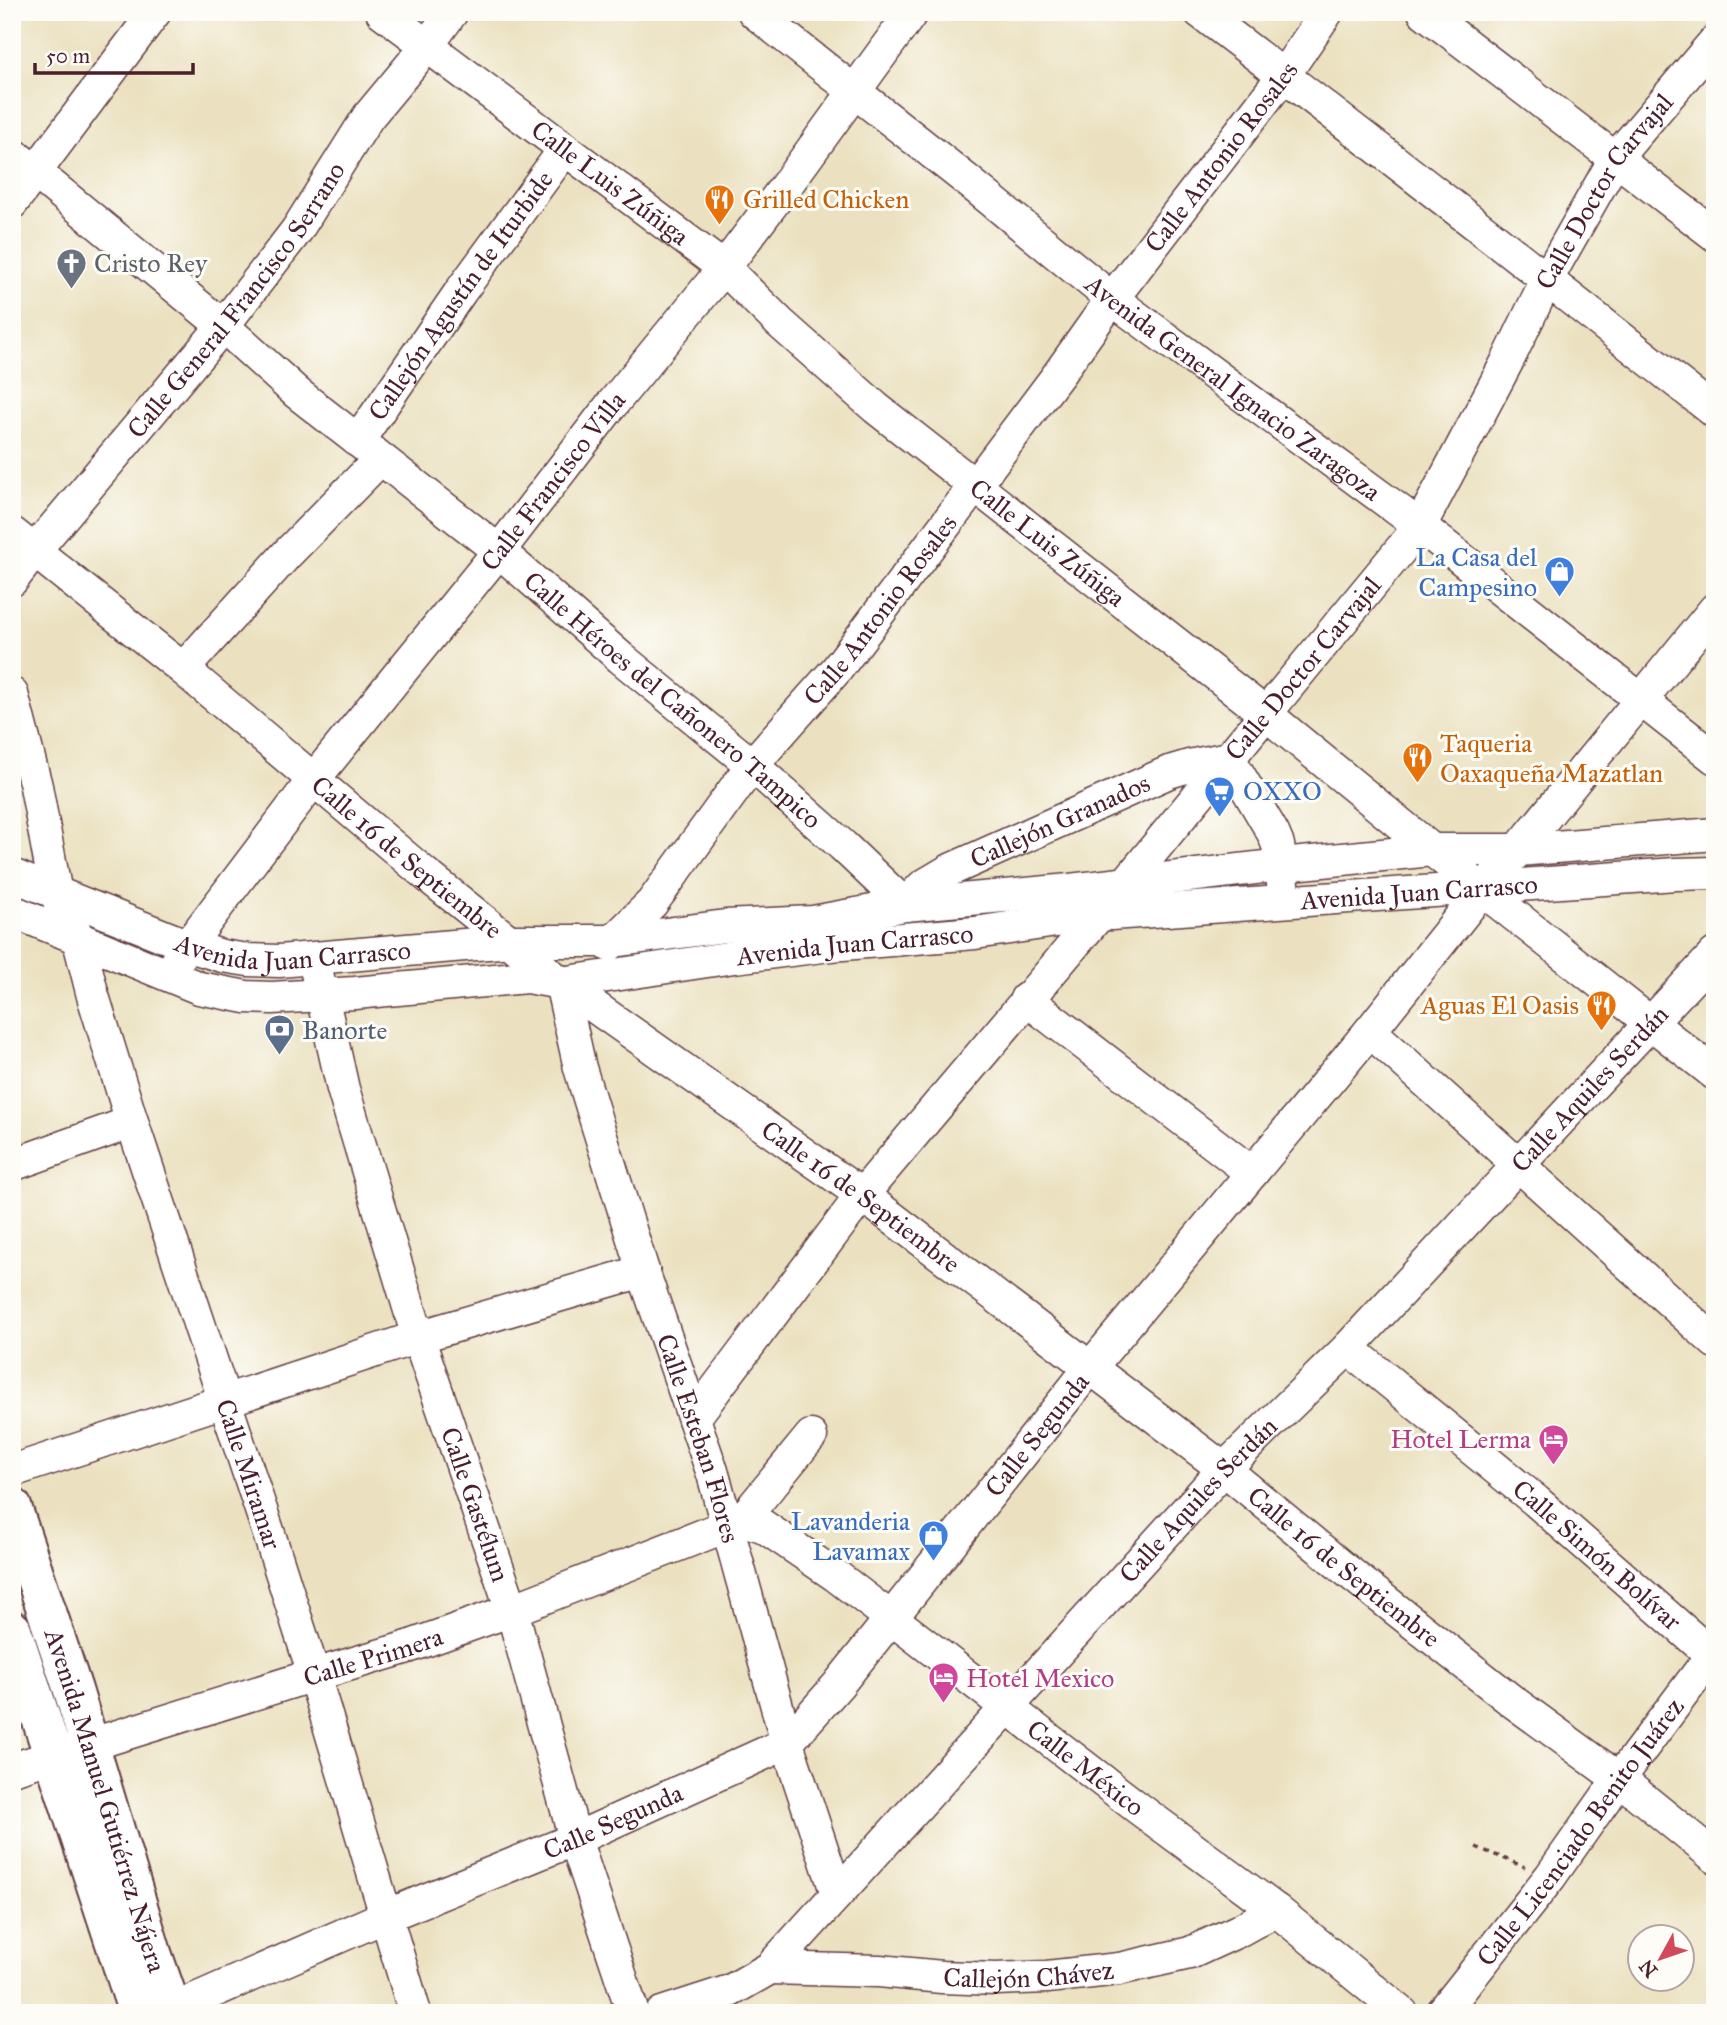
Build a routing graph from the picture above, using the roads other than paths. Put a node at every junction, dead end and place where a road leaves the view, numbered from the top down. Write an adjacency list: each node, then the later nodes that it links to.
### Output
1 (155, 12): 15 (street)
2 (382, 12): 10 (street, Calle Luis Zúñiga)
3 (452, 12): 10 (street, Calle General Francisco Serrano)
4 (754, 12): 12 (street, Avenida General Ignacio Zaragoza)
5 (912, 12): 12 (street, Calle Francisco Villa)
6 (1200, 12): 11 (street)
7 (1327, 12): 11 (street, Calle Antonio Rosales)
8 (1424, 12): 14 (street)
9 (1715, 41): 14 (street, Calle Doctor Carvajal)
10 (427, 46): 13 (street, Calle Luis Zúñiga); 21 (street, Calle General Francisco Serrano)
11 (1284, 75): 19 (street); 20 (street, Calle Antonio Rosales)
12 (854, 91): 18 (street, Calle Francisco Villa); 20 (street, Avenida General Ignacio Zaragoza)
13 (565, 149): 18 (street, Calle Luis Zúñiga); 23 (street, Callejón Agustín de Iturbide)
14 (1615, 159): 17 (street); 19 (street, Calle Doctor Carvajal)
15 (24, 163): 16 (street); 21 (street, Calle Héroes del Cañonero Tampico)
16 (12, 203)
17 (1715, 235)
18 (724, 268): 24 (street, Calle Luis Zúñiga); 27 (street, Calle Francisco Villa)
19 (1547, 279): 22 (street); 25 (street, Calle Doctor Carvajal)
20 (1112, 299): 24 (street, Calle Antonio Rosales); 25 (street, Avenida General Ignacio Zaragoza)
21 (223, 326): 23 (street, Calle Héroes del Cañonero Tampico); 26 (street, Calle General Francisco Serrano)
22 (1715, 412)
23 (369, 450): 27 (street, Calle Héroes del Cañonero Tampico); 30 (street, Callejón Agustín de Iturbide)
24 (976, 486): 33 (street, Calle Luis Zúñiga); 36 (street, Calle Antonio Rosales)
25 (1420, 526): 32 (street, Avenida General Ignacio Zaragoza); 33 (street, Calle Doctor Carvajal)
26 (23, 542): 28 (street, Calle General Francisco Serrano); 30 (street, Calle 16 de Septiembre)
27 (499, 551): 36 (street, Calle Héroes del Cañonero Tampico); 37 (street, Calle Francisco Villa)
28 (12, 580)
29 (1715, 609): 32 (street, Calle Segunda)
30 (183, 669): 37 (street, Calle 16 de Septiembre)
31 (12, 694): 48 (street, Calle Miramar)
32 (1642, 699): 35 (street, Avenida General Ignacio Zaragoza); 41 (street, Calle Segunda)
33 (1266, 714): 34 (street, Calle Doctor Carvajal); 40 (street, Calle Luis Zúñiga)
34 (1229, 758): 42 (street); 46 (street, Calle Doctor Carvajal); 50 (street, Callejón Granados)
35 (1715, 758)
36 (752, 765): 50 (street, Calle Héroes del Cañonero Tampico); 56 (street, Calle Antonio Rosales)
37 (314, 779): 55 (street, Calle 16 de Septiembre); 57 (street, Calle Francisco Villa)
38 (1715, 834): 39 (street, Avenida Juan Carrasco)
39 (1672, 839): 41 (street, Avenida Juan Carrasco); 44 (street)
40 (1432, 850): 41 (street, Avenida Juan Carrasco); 42 (street, Avenida Juan Carrasco); 47 (street, Calle Luis Zúñiga)
41 (1518, 850): 47 (street, Calle Segunda)
42 (1282, 865): 46 (street, Avenida Juan Carrasco); 49 (street)
43 (1715, 873): 44 (street, Avenida Juan Carrasco)
44 (1676, 874): 47 (street, Avenida Juan Carrasco)
45 (12, 875): 48 (street, Avenida Juan Carrasco)
46 (1126, 882): 50 (street, Avenida Juan Carrasco); 52 (street, Calle Doctor Carvajal)
47 (1483, 888): 49 (street, Avenida Juan Carrasco); 64 (street, Calle Luis Zúñiga); 65 (street, Calle Segunda)
48 (56, 894): 53 (street, Calle Miramar); 57 (street, Avenida Juan Carrasco)
49 (1284, 902): 52 (street, Avenida Juan Carrasco)
50 (905, 905): 54 (street); 56 (street, Avenida Juan Carrasco)
51 (12, 911): 53 (street, Avenida Juan Carrasco)
52 (1097, 915): 54 (street, Avenida Juan Carrasco); 63 (street, Calle Doctor Carvajal)
53 (78, 937): 60 (street, Avenida Juan Carrasco); 67 (street, Calle Miramar)
54 (908, 938): 61 (street, Avenida Juan Carrasco)
55 (511, 941): 56 (street, Avenida Juan Carrasco); 59 (street, Avenida Juan Carrasco); 61 (street, Calle 16 de Septiembre)
56 (614, 941): 61 (street, Calle Antonio Rosales)
57 (186, 945): 59 (street, Avenida Juan Carrasco); 60 (street, Calle Francisco Villa)
58 (1715, 954): 64 (street, Calle Aquiles Serdán)
59 (314, 958): 62 (street, Calle Gastélum)
60 (167, 976): 62 (street, Avenida Juan Carrasco)
61 (561, 983): 62 (street, Avenida Juan Carrasco); 71 (street, Calle 16 de Septiembre); 72 (street, Calle Esteban Flores)
62 (321, 994): 73 (street, Calle Gastélum)
63 (1026, 999): 70 (street); 71 (street, Calle Doctor Carvajal)
64 (1650, 1023): 66 (street, Calle Luis Zúñiga); 69 (street, Calle Aquiles Serdán)
65 (1370, 1031): 69 (street); 70 (street, Calle Segunda)
66 (1715, 1074)
67 (132, 1122): 68 (street); 77 (street, Calle Miramar)
68 (12, 1165)
69 (1518, 1165): 74 (street); 75 (street, Calle Aquiles Serdán)
70 (1252, 1173): 76 (street, Calle Segunda)
71 (862, 1195): 76 (street, Calle 16 de Septiembre); 78 (street, Calle Doctor Carvajal)
72 (643, 1271): 73 (street); 78 (street, Calle Esteban Flores)
73 (418, 1337): 77 (street); 84 (street, Calle Gastélum)
74 (1715, 1342)
75 (1348, 1348): 80 (street, Calle Aquiles Serdán); 87 (street, Calle Simón Bolívar)
76 (1090, 1368): 80 (street, Calle 16 de Septiembre); 85 (street, Calle Segunda)
77 (224, 1401): 81 (street); 88 (street, Calle Miramar)
78 (694, 1418): 83 (street, Calle Esteban Flores)
79 (811, 1436): 83 (street)
80 (1224, 1469): 89 (street, Calle Aquiles Serdán); 94 (street, Calle 16 de Septiembre)
81 (12, 1471)
82 (12, 1507): 91 (main road, Avenida Manuel Gutiérrez Nájera)
83 (735, 1523): 84 (street, Calle Primera); 85 (street, Calle México); 90 (street, Calle Esteban Flores)
84 (512, 1610): 88 (street, Calle Primera); 95 (street, Calle Gastélum)
85 (891, 1618): 89 (street, Calle México); 90 (street, Calle Segunda)
86 (12, 1630): 92 (main road, Avenida Manuel Gutiérrez Nájera)
87 (1714, 1655): 94 (street, Calle Licenciado Benito Juárez)
88 (314, 1675): 91 (street, Calle Primera); 99 (street, Calle Miramar)
89 (1008, 1707): 97 (street, Calle Aquiles Serdán); 98 (street, Calle México)
90 (787, 1743): 95 (street, Calle Segunda); 97 (street, Calle Esteban Flores)
91 (89, 1746): 92 (street, Calle Primera); 101 (main road, Avenida Manuel Gutiérrez Nájera)
92 (53, 1756): 93 (street, Calle Primera); 101 (main road, Avenida Manuel Gutiérrez Nájera)
93 (12, 1769)
94 (1619, 1779): 96 (street, Calle 16 de Septiembre); 106 (street, Calle Licenciado Benito Juárez)
95 (575, 1839): 99 (street, Calle Segunda); 103 (street, Calle Gastélum)
96 (1715, 1857)
97 (837, 1894): 100 (street, Calle Aquiles Serdán)
98 (1276, 1910): 100 (street, Callejón Chávez); 105 (street, Calle México)
99 (386, 1916): 101 (street, Calle Segunda); 102 (street, Calle Miramar)
100 (770, 1968): 104 (street, Calle Aquiles Serdán)
101 (162, 2012)
102 (415, 2013)
103 (633, 2013)
104 (663, 2013)
105 (1402, 2013)
106 (1442, 2013)

